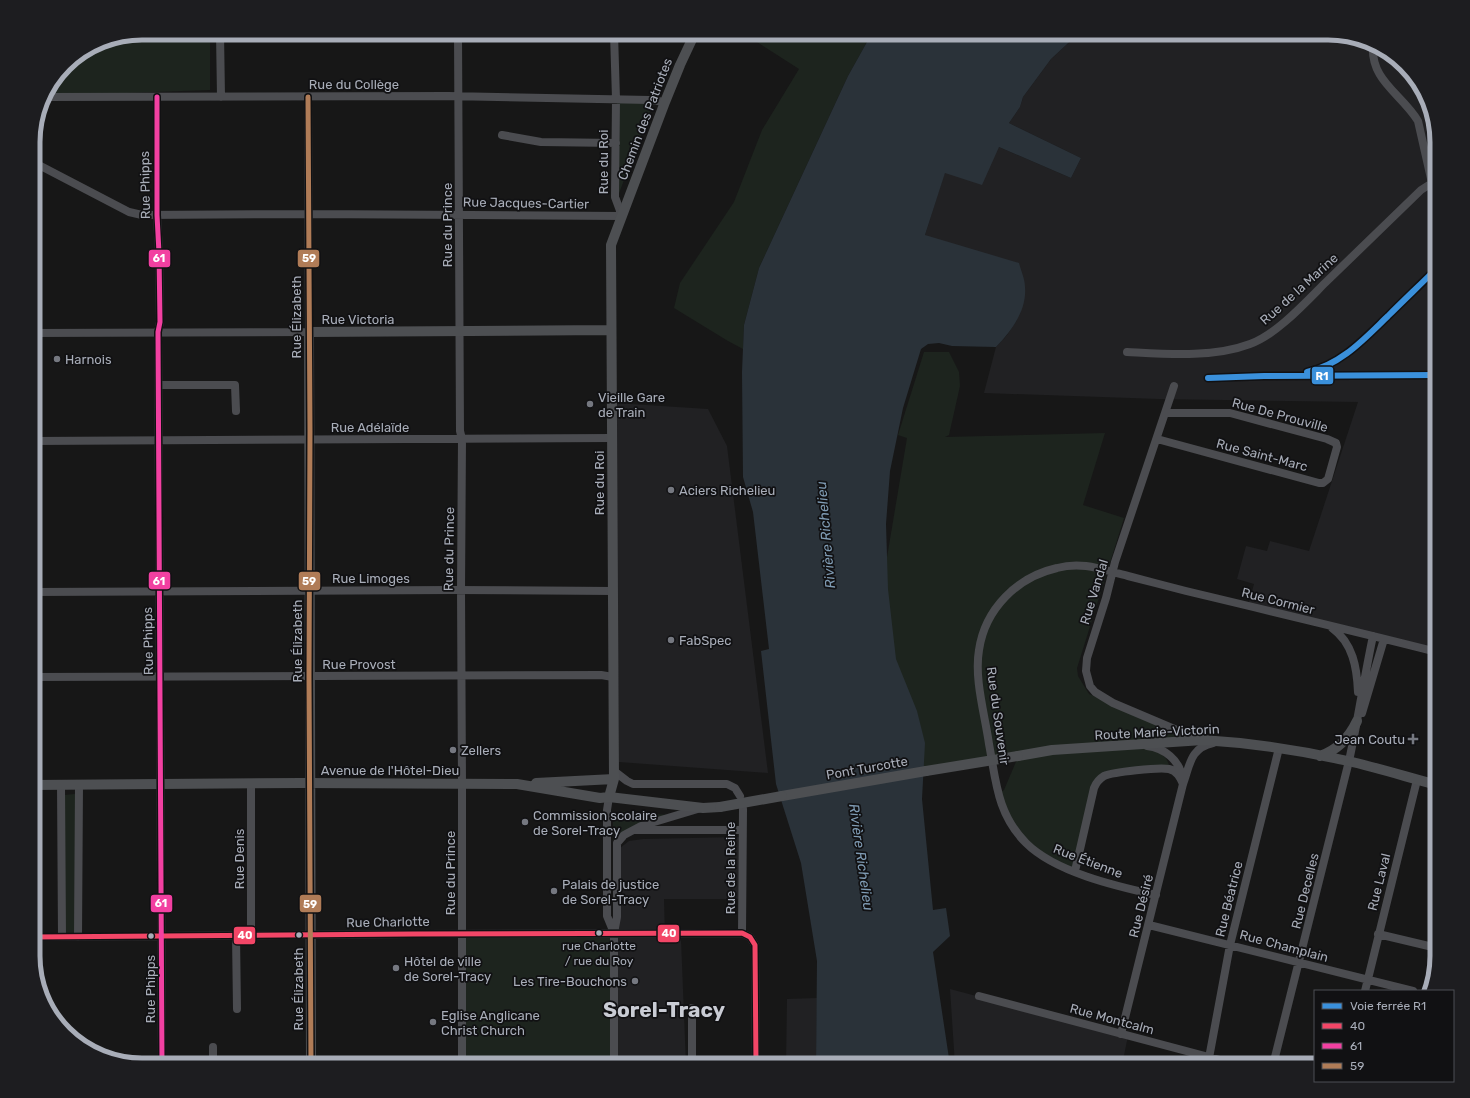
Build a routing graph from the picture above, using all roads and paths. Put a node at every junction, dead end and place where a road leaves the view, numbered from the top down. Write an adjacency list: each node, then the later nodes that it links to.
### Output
1 (220, 40): 10 (street)
2 (458, 40): 12 (street, Rue du Prince)
3 (614, 40): 13 (street, Rue du Roi)
4 (692, 40): 14 (main road, Chemin des Patriotes)
5 (1373, 51): 17 (street)
6 (53, 94): 8 (street)
7 (51, 97): 8 (street, Rue du Collège)
8 (57, 97): 9 (street, Rue du Collège)
9 (157, 97): 10 (street, Rue du Collège); 21 (street, Rue Phipps)
10 (221, 97): 11 (street, Rue du Collège)
11 (308, 97): 12 (street, Rue du Collège); 20 (street, Rue Élizabeth)
12 (458, 97): 13 (street, Rue du Collège); 22 (street, Rue du Prince)
13 (616, 99): 14 (street, Rue du Collège); 16 (street, Rue du Roi)
14 (665, 102): 23 (main road, Chemin des Patriotes)
15 (502, 135): 16 (street)
16 (616, 143): 23 (street, Rue du Roi)
17 (1430, 164)
18 (40, 166): 21 (street, Rue Jacques-Cartier)
19 (1430, 185): 29 (street, Rue de la Marine)
20 (309, 214): 21 (street, Rue Jacques-Cartier); 22 (street, Rue Jacques-Cartier); 26 (street, Rue Élizabeth)
21 (157, 215): 25 (street, Rue Phipps)
22 (459, 215): 23 (street, Rue Jacques-Cartier); 27 (street, Rue du Prince)
23 (622, 216): 24 (main road, Rue du Roi)
24 (611, 330): 27 (main road, Rue Victoria); 34 (main road, Rue du Roi)
25 (158, 332): 26 (street, Rue Victoria); 28 (street, Rue Victoria); 30 (street, Rue Phipps)
26 (309, 332): 27 (main road, Rue Victoria); 35 (main road, Rue Élizabeth)
27 (460, 332): 36 (street, Rue du Prince)
28 (40, 333)
29 (1127, 352)
30 (159, 385): 32 (street); 39 (street, Rue Phipps)
31 (1174, 386): 33 (street, Rue Vandal)
32 (236, 411)
33 (1166, 413): 37 (street, Rue Vandal); 40 (street, Rue De Prouville)
34 (612, 438): 36 (street, Rue Adélaïde); 44 (main road, Rue du Roi)
35 (310, 439): 36 (street, Rue Adélaïde); 39 (street, Rue Adélaïde); 42 (main road, Rue Élizabeth)
36 (462, 439): 43 (street, Rue du Prince)
37 (1157, 439): 40 (street, Rue Saint-Marc); 41 (street, Rue Vandal)
38 (40, 440): 39 (street, Rue Adélaïde)
39 (159, 440): 46 (street, Rue Phipps)
40 (1336, 445)
41 (1113, 572): 47 (street, Rue Cormier); 57 (street, Rue Vandal); 76 (street, Rue du Souvenir)
42 (310, 590): 43 (street, Rue Limoges); 46 (street, Rue Limoges); 52 (main road, Rue Élizabeth)
43 (461, 590): 44 (street, Rue Limoges); 51 (street, Rue du Prince)
44 (613, 591): 55 (main road, Rue du Roi)
45 (40, 592): 46 (street, Rue Limoges)
46 (159, 592): 54 (street, Rue Phipps)
47 (1328, 625): 48 (street, Rue Cormier); 56 (street)
48 (1373, 636): 49 (street, Rue Cormier); 56 (street, Rue Decelles)
49 (1384, 639): 50 (street, Rue Cormier); 56 (street, Rue Decelles)
50 (1430, 650)
51 (461, 675): 52 (street, Rue Provost); 55 (street, Rue Provost); 70 (street, Rue du Prince)
52 (309, 676): 54 (street, Rue Provost); 67 (main road, Rue Élizabeth)
53 (40, 677): 54 (street, Rue Provost)
54 (160, 677): 69 (street, Rue Phipps)
55 (613, 677): 64 (main road, Rue du Roi)
56 (1357, 722): 62 (main road); 63 (street, Rue Decelles)
57 (1203, 740): 58 (main road, Route Marie-Victorin); 59 (main road, Route Marie-Victorin)
58 (1220, 741): 60 (main road, Route Marie-Victorin); 71 (street, Rue Désiré)
59 (1138, 745): 61 (main road, Route Marie-Victorin); 71 (street, Rue Désiré)
60 (1280, 748): 62 (main road, Route Marie-Victorin); 98 (street, Rue Béatrice)
61 (1018, 756): 79 (main road, Pont Turcotte, bridge)
62 (1320, 756): 63 (main road, Route Marie-Victorin)
63 (1349, 761): 65 (main road, Route Marie-Victorin); 100 (street, Rue Decelles)
64 (614, 775): 75 (main road); 77 (main road, Rue du Roi); 78 (street)
65 (1418, 780): 68 (main road, Route Marie-Victorin); 90 (street, Rue Laval)
66 (251, 783): 67 (main road, Avenue de l'Hôtel-Dieu); 69 (main road, Avenue de l'Hôtel-Dieu); 92 (street, Rue Denis)
67 (310, 783): 70 (main road, Avenue de l'Hôtel-Dieu); 93 (main road, Rue Élizabeth)
68 (1430, 783)
69 (161, 784): 74 (main road, Avenue de l'Hôtel-Dieu); 94 (street, Rue Phipps)
70 (462, 784): 75 (main road, Avenue de l'Hôtel-Dieu); 89 (street, Rue du Prince)
71 (1183, 784): 84 (street); 85 (street, Rue Désiré)
72 (40, 785): 73 (main road, Avenue de l'Hôtel-Dieu)
73 (61, 785): 74 (main road, Avenue de l'Hôtel-Dieu); 96 (street)
74 (79, 785): 97 (street)
75 (530, 786): 77 (main road, Avenue de l'Hôtel-Dieu)
76 (998, 794): 84 (street, Rue Étienne)
77 (609, 796): 80 (main road, Avenue de l'Hôtel-Dieu); 87 (street, Rue du Roi)
78 (740, 796)
79 (720, 807): 80 (main road, Avenue de l'Hôtel-Dieu)
80 (703, 808): 82 (street, Rue du Roi)
81 (743, 809): 83 (street, Rue de la Reine)
82 (634, 830): 83 (street); 87 (street, Rue du Roi)
83 (742, 830): 88 (street, Rue de la Reine)
84 (1075, 871): 85 (street, Rue Étienne)
85 (1156, 895): 86 (street, Rue Désiré)
86 (1149, 925): 98 (street, Rue Champlain); 107 (street, Rue Désiré)
87 (614, 933): 88 (street, Rue Charlotte); 89 (street, Rue Charlotte); 113 (street, Rue du Roi)
88 (742, 933): 115 (street, Rue de la Reine)
89 (462, 934): 93 (street, Rue Charlotte); 112 (street, Rue du Prince)
90 (1378, 934): 99 (street); 101 (street, Rue Laval)
91 (236, 935): 92 (street, Rue Charlotte); 94 (street, Rue Charlotte); 106 (street)
92 (251, 935): 93 (street, Rue Charlotte)
93 (311, 935): 111 (main road, Rue Élizabeth)
94 (162, 936): 97 (street, Rue Charlotte); 109 (street, Rue Phipps)
95 (40, 937): 96 (street, Rue Charlotte)
96 (62, 937): 97 (street, Rue Charlotte)
97 (78, 937)
98 (1230, 945): 100 (street, Rue Champlain); 116 (street, Rue Béatrice)
99 (1430, 946)
100 (1299, 963): 101 (street, Rue Champlain); 117 (street, Rue Decelles)
101 (1368, 981): 102 (street, Rue Laval); 103 (street, Rue Champlain)
102 (1365, 990)
103 (1408, 990)
104 (979, 996): 107 (street, Rue Montcalm)
105 (692, 1008): 114 (street)
106 (237, 1009)
107 (1121, 1034): 116 (street, Rue Montcalm)
108 (213, 1047): 110 (street)
109 (162, 1058)
110 (213, 1058)
111 (311, 1058)
112 (462, 1058)
113 (614, 1058)
114 (692, 1058)
115 (756, 1058)
116 (1209, 1058)
117 (1275, 1058)

